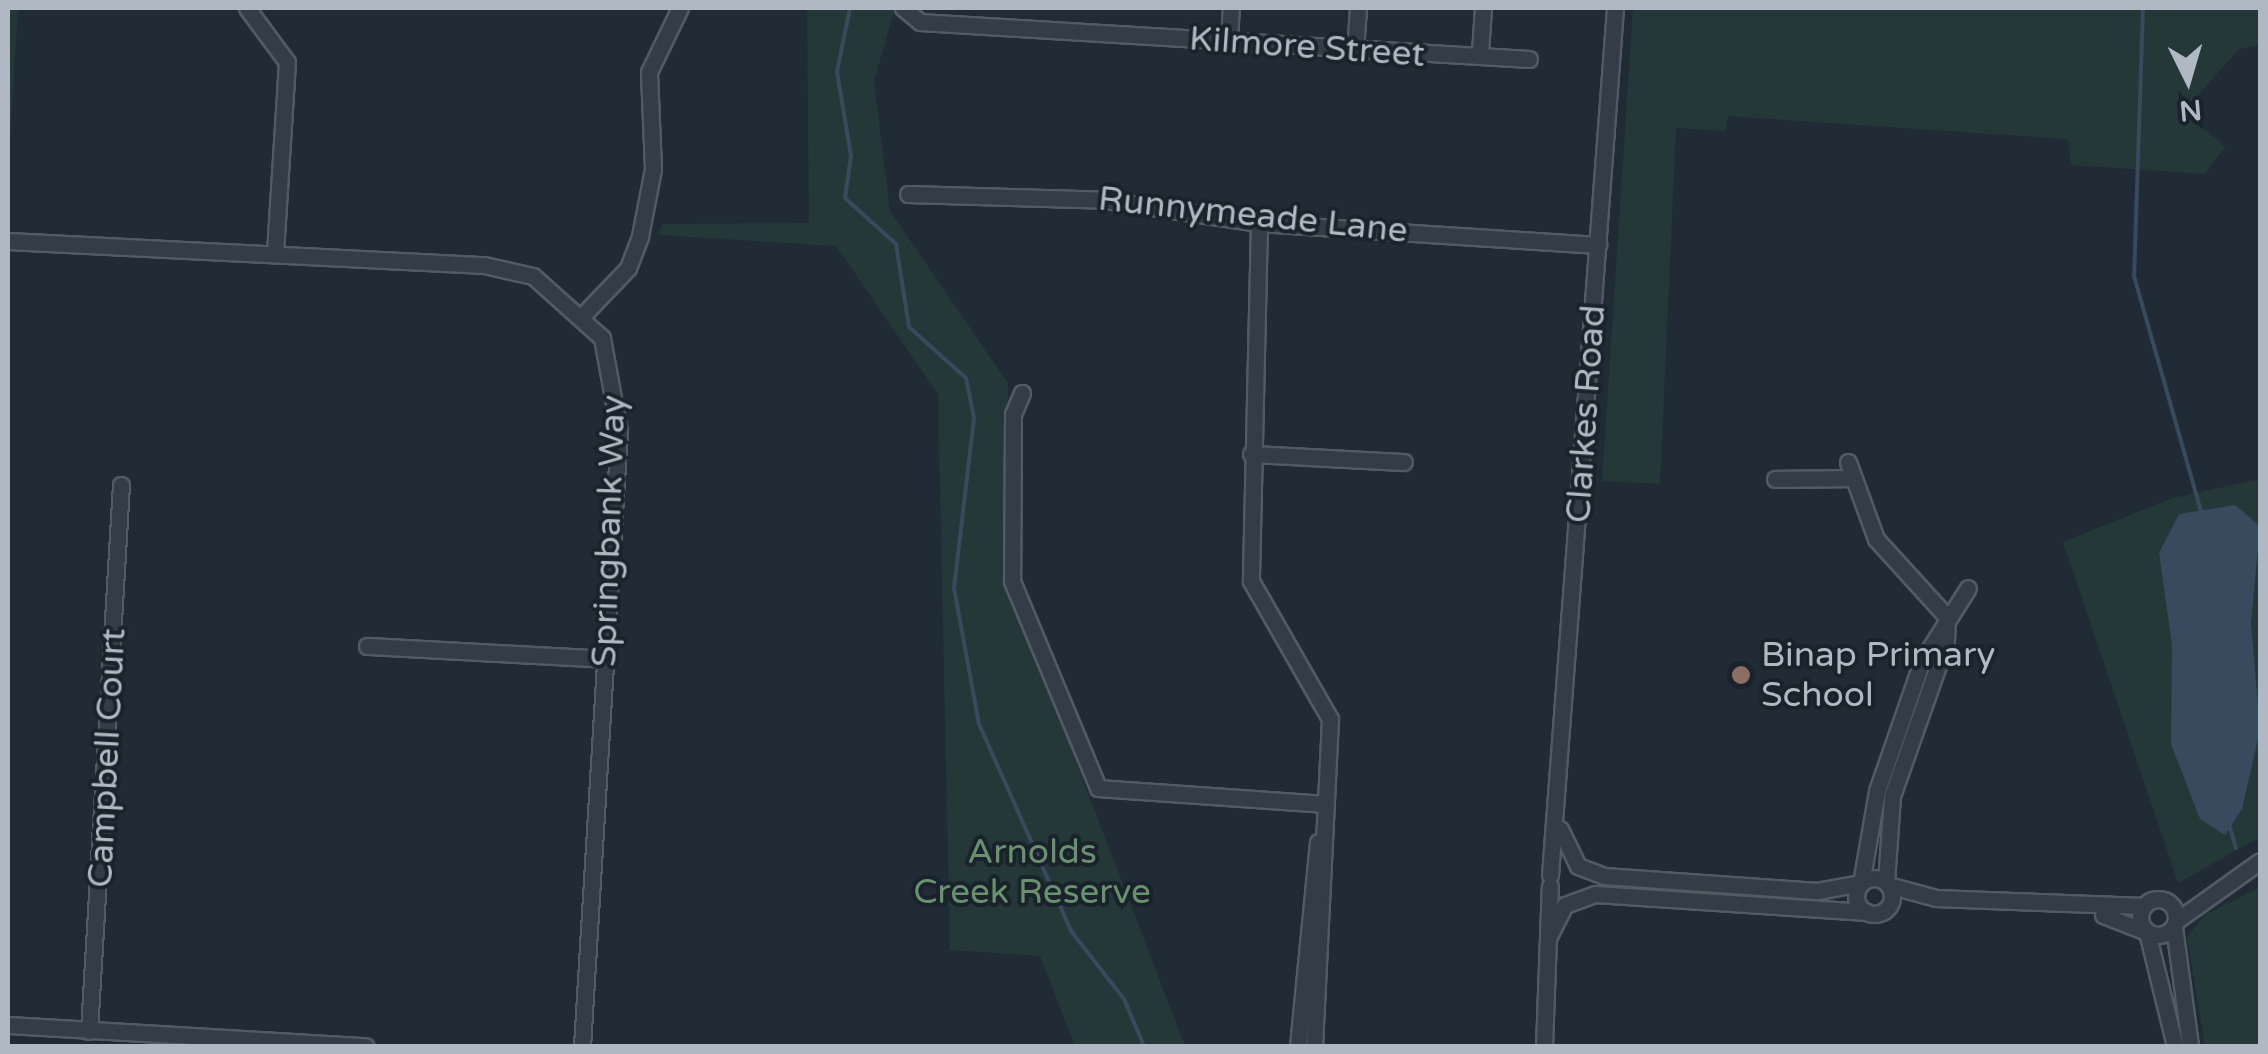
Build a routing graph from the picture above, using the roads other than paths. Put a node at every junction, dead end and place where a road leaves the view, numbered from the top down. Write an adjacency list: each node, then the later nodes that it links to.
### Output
1 (247, 8): 16 (street)
2 (680, 8): 17 (street)
3 (1231, 8): 8 (street)
4 (1358, 8): 9 (street)
5 (1483, 8): 10 (street)
6 (1615, 8): 15 (street, Clarkes Road)
7 (904, 13): 8 (street, Kilmore Street)
8 (1228, 42): 9 (street, Kilmore Street)
9 (1355, 50): 10 (street, Kilmore Street)
10 (1480, 52): 11 (street, Kilmore Street)
11 (1528, 59)
12 (908, 194): 13 (street, Runnymeade Lane)
13 (1260, 222): 15 (street, Runnymeade Lane); 19 (street)
14 (8, 242): 16 (street, Springbank Way)
15 (1598, 245): 28 (street, Clarkes Road)
16 (275, 252): 17 (street, Springbank Way)
17 (582, 316): 26 (street, Springbank Way)
18 (1022, 394): 27 (street)
19 (1251, 454): 20 (street); 27 (street)
20 (1404, 462)
21 (1776, 479): 24 (street)
22 (121, 485): 47 (street, Campbell Court)
23 (1968, 588): 24 (street)
24 (1946, 617): 33 (street); 34 (street)
25 (367, 646): 26 (street)
26 (606, 659): 50 (street, Springbank Way)
27 (1325, 804): 45 (street)
28 (1558, 820): 30 (street, Clarkes Road); 31 (street, Clarkes Road)
29 (2260, 861): 32 (street)
30 (1578, 866): 31 (street); 33 (street); 35 (street)
31 (1550, 880): 35 (street); 44 (street, Clarkes Road)
32 (2231, 882): 37 (street); 42 (street)
33 (1861, 883): 34 (street); 41 (street)
34 (1887, 884): 36 (street); 40 (street)
35 (1574, 898): 41 (street); 44 (street)
36 (1936, 898): 38 (street); 40 (street)
37 (2165, 900): 39 (street); 42 (street)
38 (2071, 906): 39 (street); 43 (street)
39 (2144, 906): 43 (street)
40 (1885, 910): 41 (street)
41 (1866, 912)
42 (2175, 924): 43 (street); 55 (street)
43 (2147, 932): 54 (street)
44 (1549, 936): 53 (street, Clarkes Road)
45 (1310, 978): 51 (street); 52 (street)
46 (8, 1025): 47 (street)
47 (89, 1030): 48 (street)
48 (292, 1044): 49 (street)
49 (365, 1046)
50 (582, 1046)
51 (1298, 1046)
52 (1314, 1046)
53 (1544, 1046)
54 (2174, 1046)
55 (2190, 1046)

